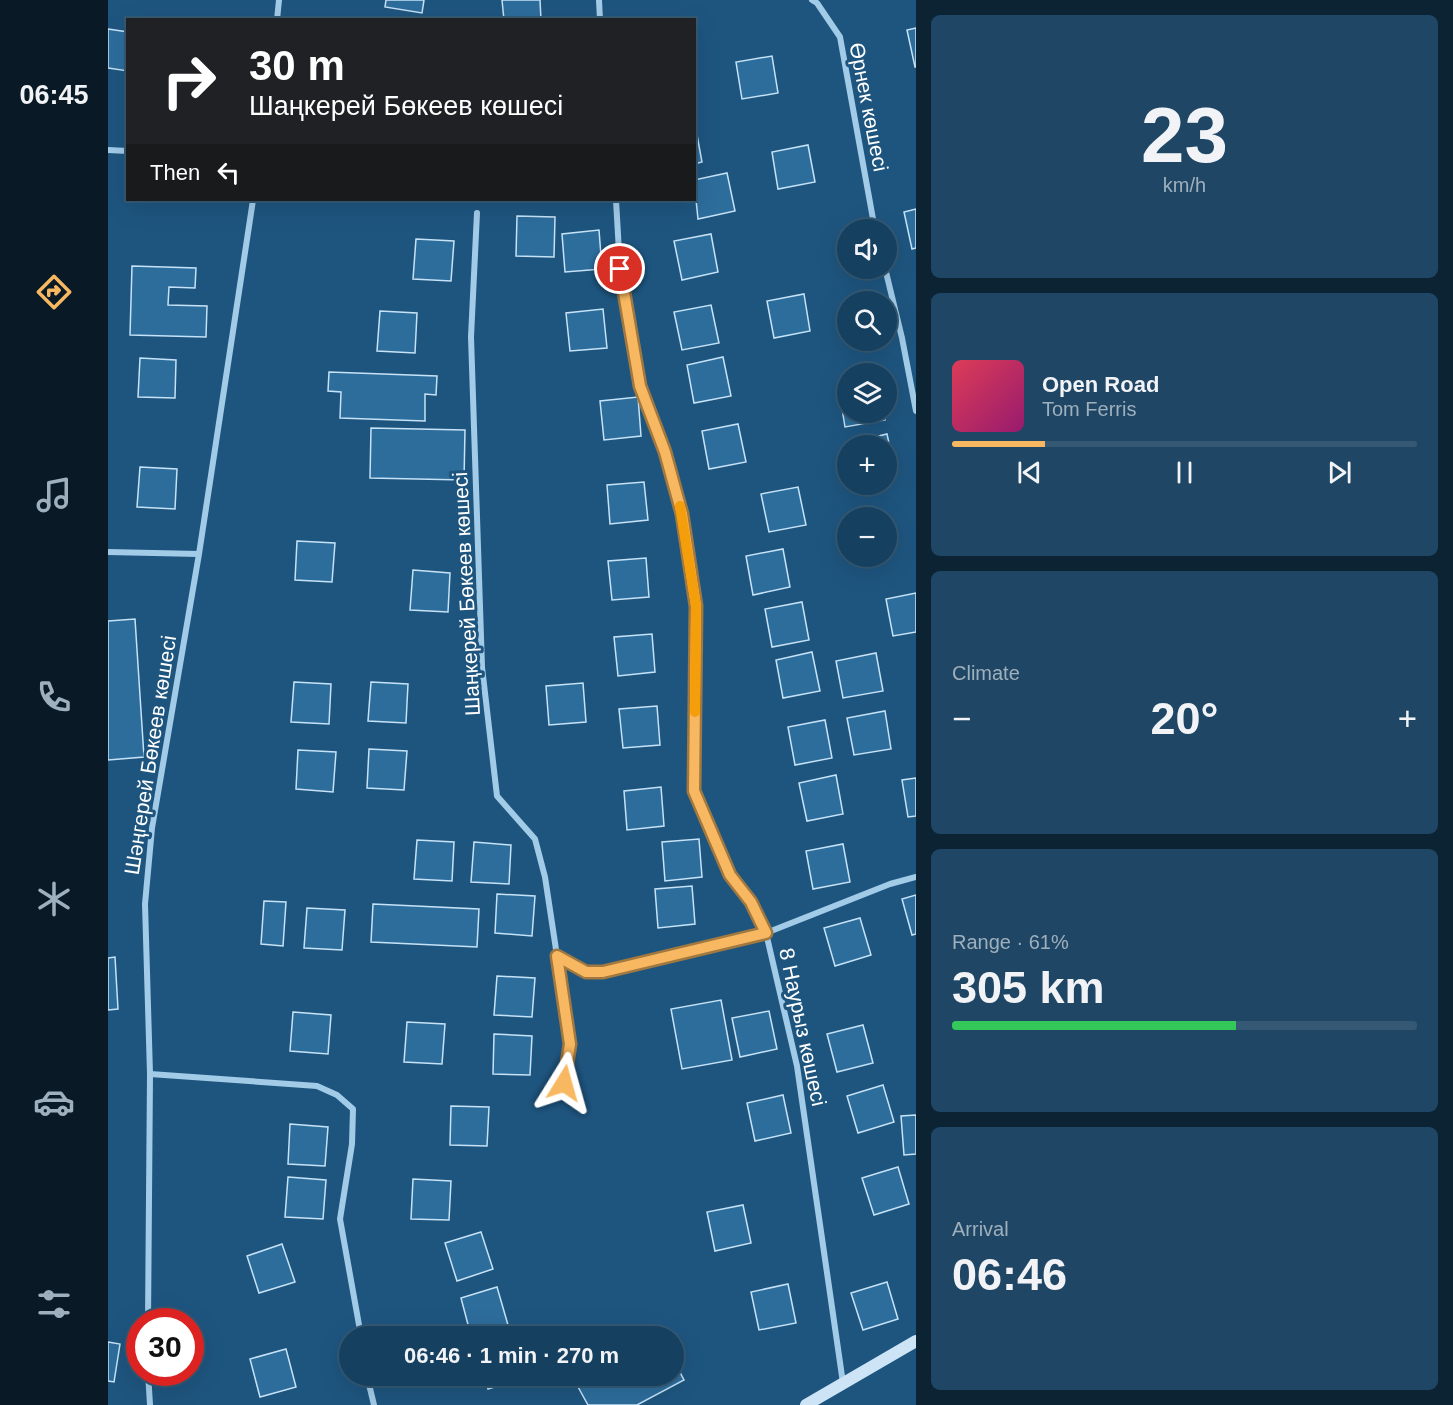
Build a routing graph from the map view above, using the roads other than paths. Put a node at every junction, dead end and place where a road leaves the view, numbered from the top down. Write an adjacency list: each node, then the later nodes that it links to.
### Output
1 (279, 0): 4 (street)
2 (599, 0): 5 (street)
3 (812, 0): 11 (street, Өрнек көшесі)
4 (277, 18)
5 (600, 18)
6 (108, 150): 7 (street)
7 (126, 151)
8 (253, 201): 15 (street, Шәңгерей Бөкеев көшесі)
9 (616, 201): 17 (street, 8 Наурыз көшесі)
10 (477, 213): 18 (street, Шаңкерей Бөкеев көшесі)
11 (873, 219)
12 (888, 279): 13 (street)
13 (916, 411)
14 (108, 552): 15 (street)
15 (199, 554): 19 (street, Шәңгерей Бөкеев көшесі)
16 (916, 877): 17 (street)
17 (766, 933): 18 (street); 24 (street, 8 Наурыз көшесі)
18 (557, 956): 20 (street, Шаңкерей Бөкеев көшесі)
19 (150, 1074): 21 (street, Шәңгерей Бөкеев көшесі); 22 (street)
20 (564, 1083)
21 (148, 1308)
22 (359, 1326)
23 (916, 1341): 24 (main road)
24 (843, 1383): 29 (main road)
25 (149, 1386): 27 (street)
26 (369, 1386): 28 (street)
27 (150, 1405)
28 (374, 1405)
29 (806, 1405)

